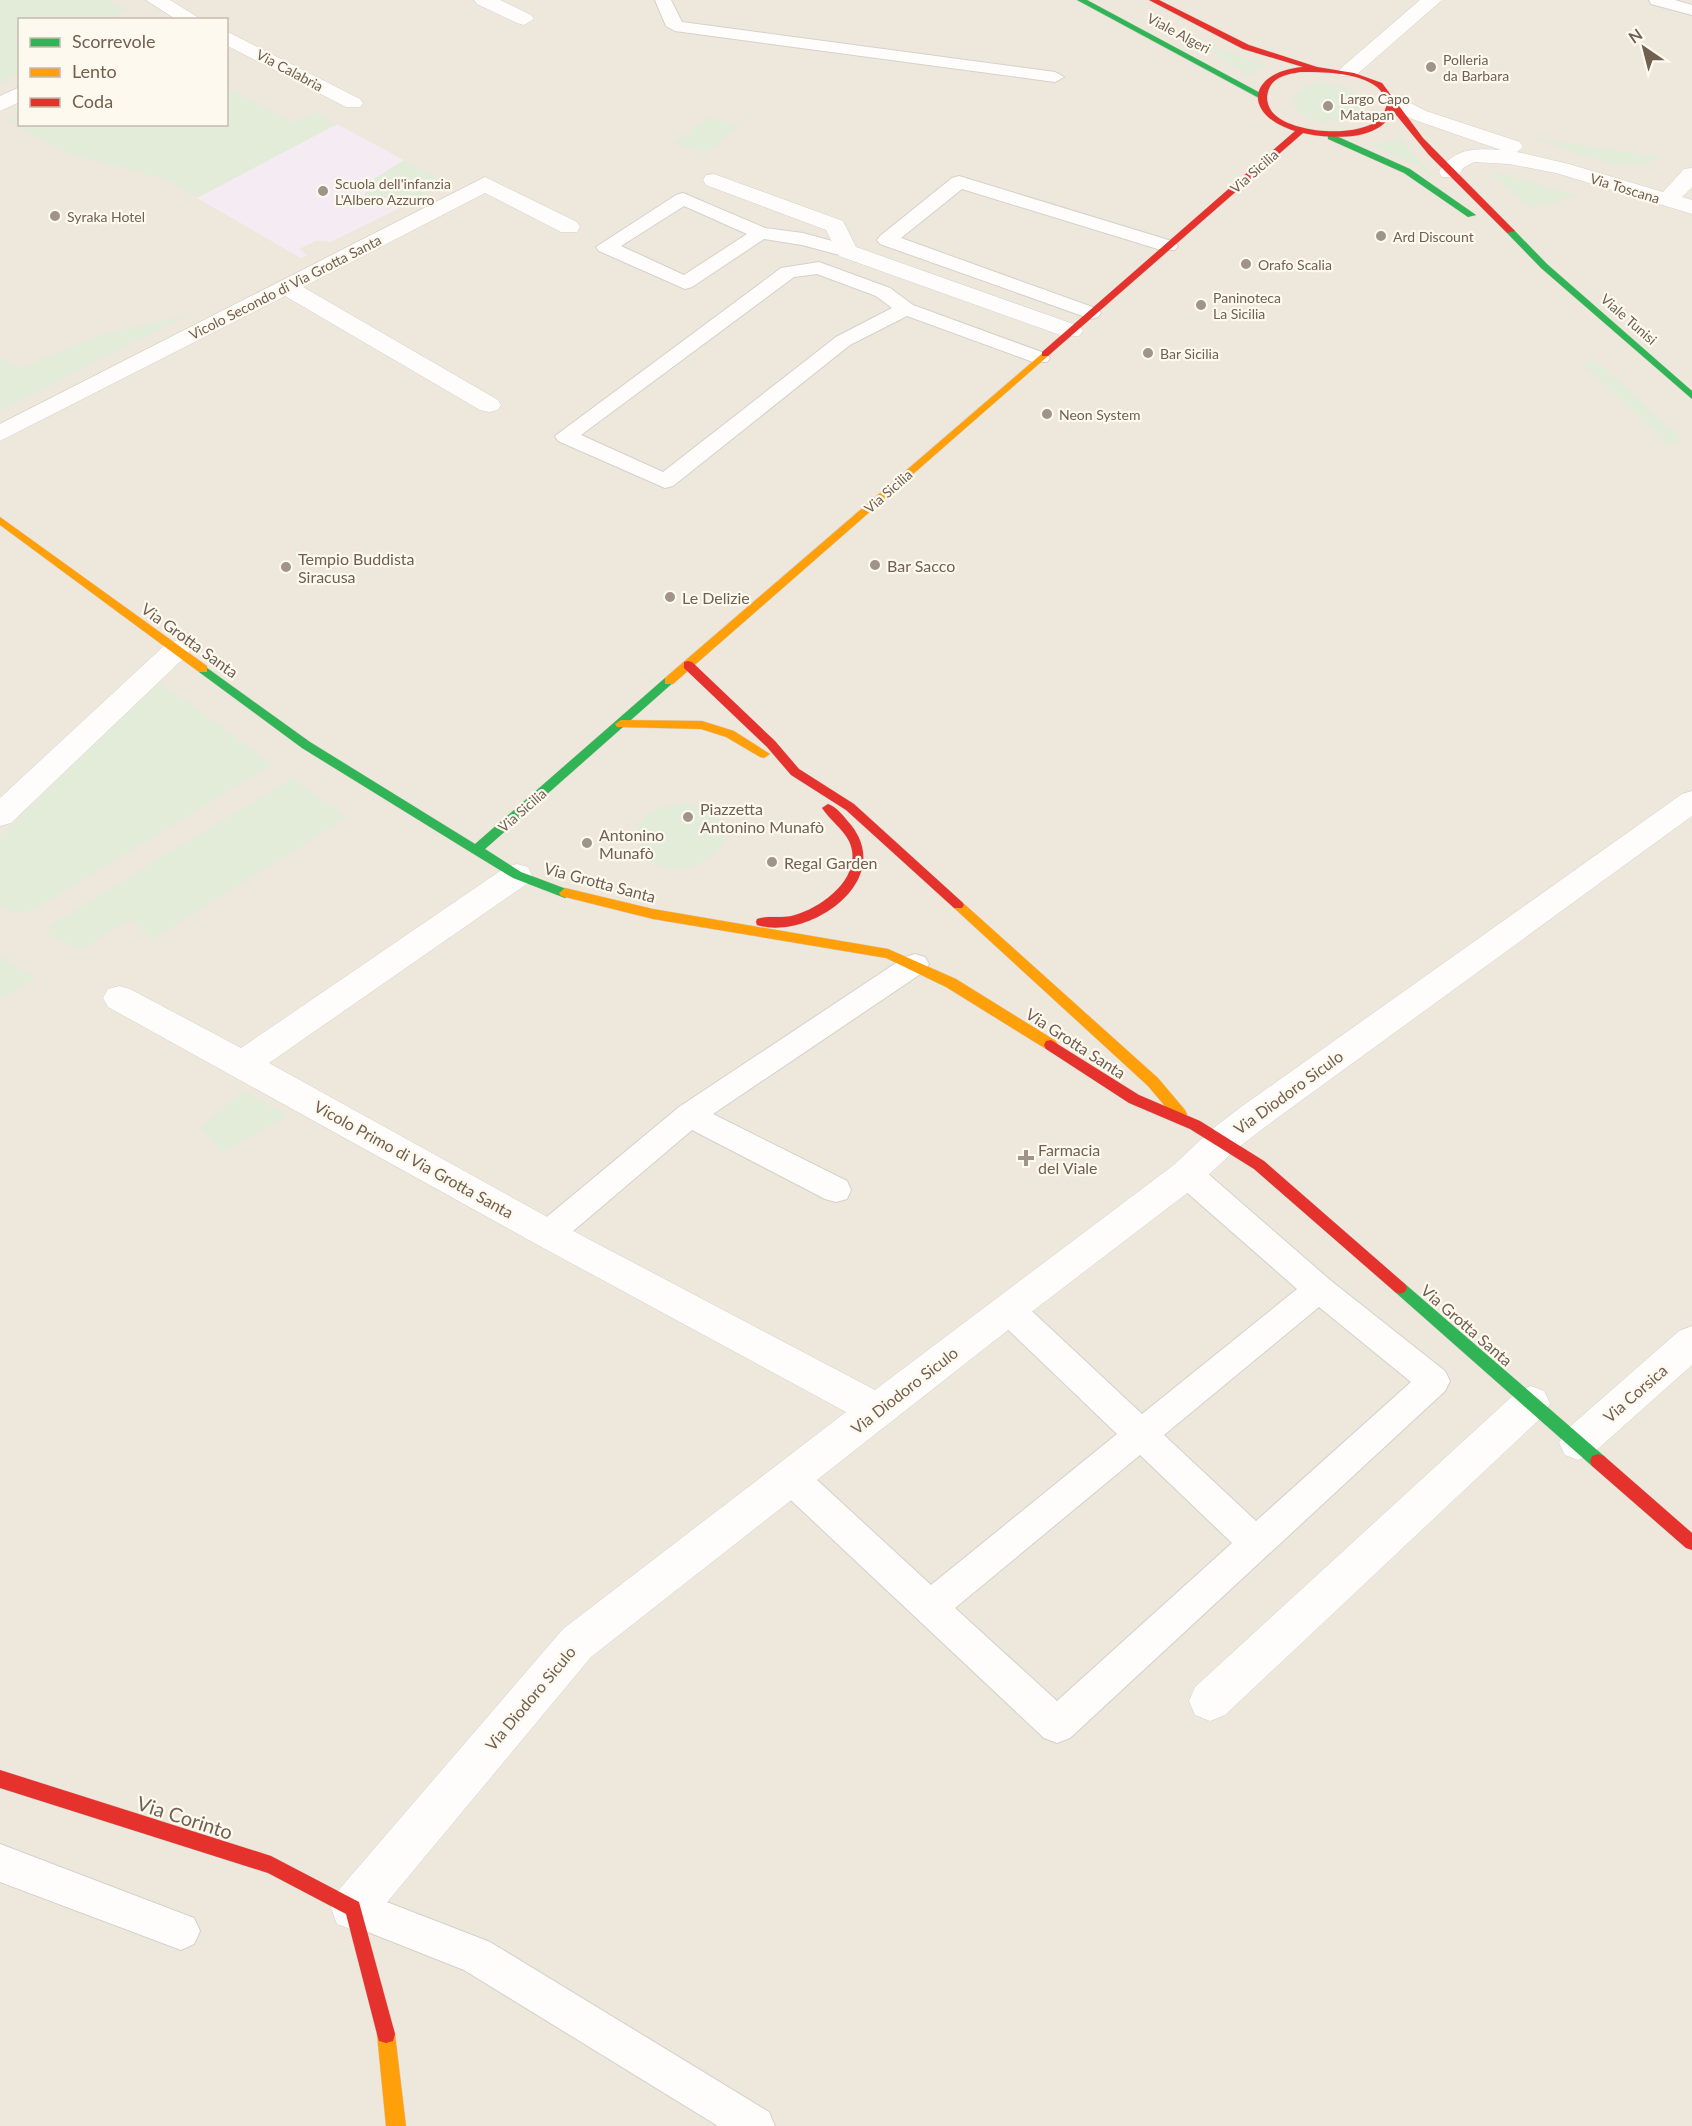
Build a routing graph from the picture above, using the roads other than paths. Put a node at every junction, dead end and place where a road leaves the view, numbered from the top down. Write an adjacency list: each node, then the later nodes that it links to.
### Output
1 (484, 0): 11 (street)
2 (663, 0): 15 (lane)
3 (1081, 0): 17 (street, Viale Algeri)
4 (1432, 0): 14 (street)
5 (1657, 0): 8 (lane)
6 (1156, 1): 13 (street, Viale Algeri)
7 (168, 2): 9 (street); 10 (street)
8 (1692, 10)
9 (149, 18)
10 (190, 18)
11 (524, 19)
12 (228, 38): 19 (street, Via Calabria)
13 (1315, 68): 14 (street); 17 (street)
14 (1348, 72): 18 (street)
15 (1055, 77)
16 (18, 94): 20 (street)
17 (1262, 96): 21 (street)
18 (1390, 101): 22 (street); 23 (street); 24 (street)
19 (353, 103)
20 (0, 105)
21 (1300, 131): 22 (street); 31 (street, Via Sicilia)
22 (1329, 136): 33 (street)
23 (1558, 168): 24 (street); 27 (street, Via Toscana)
24 (1450, 172): 33 (street)
25 (1692, 174): 27 (street)
26 (714, 180): 32 (street)
27 (1667, 200): 28 (street, Via Toscana)
28 (1692, 207)
29 (569, 227): 34 (street, Vicolo Secondo di Via Grotta Santa)
30 (761, 233): 30 (lane); 32 (lane)
31 (1168, 246): 36 (street, Via Sicilia); 36 (lane)
32 (847, 251): 37 (street)
33 (1544, 266): 39 (street, Viale Tunisi)
34 (286, 286): 40 (street); 41 (street, Vicolo Secondo di Via Grotta Santa)
35 (906, 309): 35 (lane); 38 (lane)
36 (1091, 313): 37 (street, Via Sicilia)
37 (1071, 332): 38 (street, Via Sicilia)
38 (1040, 358): 44 (street, Via Sicilia)
39 (1692, 396)
40 (489, 405)
41 (0, 434)
42 (0, 520): 43 (street, Via Grotta Santa)
43 (176, 650): 48 (street); 49 (street, Via Grotta Santa)
44 (688, 665): 45 (street, Via Sicilia); 46 (street, Via Grotta Santa)
45 (621, 724): 46 (street); 49 (street, Via Sicilia)
46 (795, 772): 51 (street); 56 (street, Via Grotta Santa)
47 (1692, 801): 57 (street, Via Diodoro Siculo)
48 (0, 815)
49 (476, 850): 50 (street, Via Grotta Santa)
50 (517, 875): 51 (street, Via Grotta Santa); 54 (street)
51 (725, 926): 52 (street, Via Grotta Santa)
52 (915, 964): 55 (lane); 56 (street, Via Grotta Santa)
53 (119, 998): 54 (street, Vicolo Primo di Via Grotta Santa)
54 (243, 1064): 60 (street, Vicolo Primo di Via Grotta Santa)
55 (689, 1114): 59 (lane); 60 (lane)
56 (1185, 1120): 57 (street, Via Grotta Santa)
57 (1223, 1140): 58 (street, Via Diodoro Siculo); 64 (street, Via Grotta Santa)
58 (1187, 1174): 61 (lane); 62 (street, Via Diodoro Siculo)
59 (836, 1190)
60 (548, 1234): 65 (street, Vicolo Primo di Via Grotta Santa)
61 (1319, 1289): 66 (lane); 70 (lane)
62 (1008, 1309): 65 (street, Via Diodoro Siculo); 66 (lane)
63 (1692, 1342): 67 (street, Via Corsica)
64 (1532, 1403): 67 (street, Via Grotta Santa); 72 (street)
65 (877, 1410): 68 (street, Via Diodoro Siculo)
66 (1140, 1435): 70 (lane); 71 (lane)
67 (1578, 1443): 69 (street, Via Grotta Santa)
68 (791, 1478): 71 (lane); 75 (street, Via Diodoro Siculo)
69 (1692, 1543)
70 (1255, 1544): 71 (lane)
71 (931, 1606)
72 (1210, 1701)
73 (0, 1779): 75 (street, Via Corinto)
74 (0, 1863): 76 (lane)
75 (353, 1908): 77 (street); 78 (lane)
76 (181, 1931)
77 (396, 2126)
78 (755, 2126)

